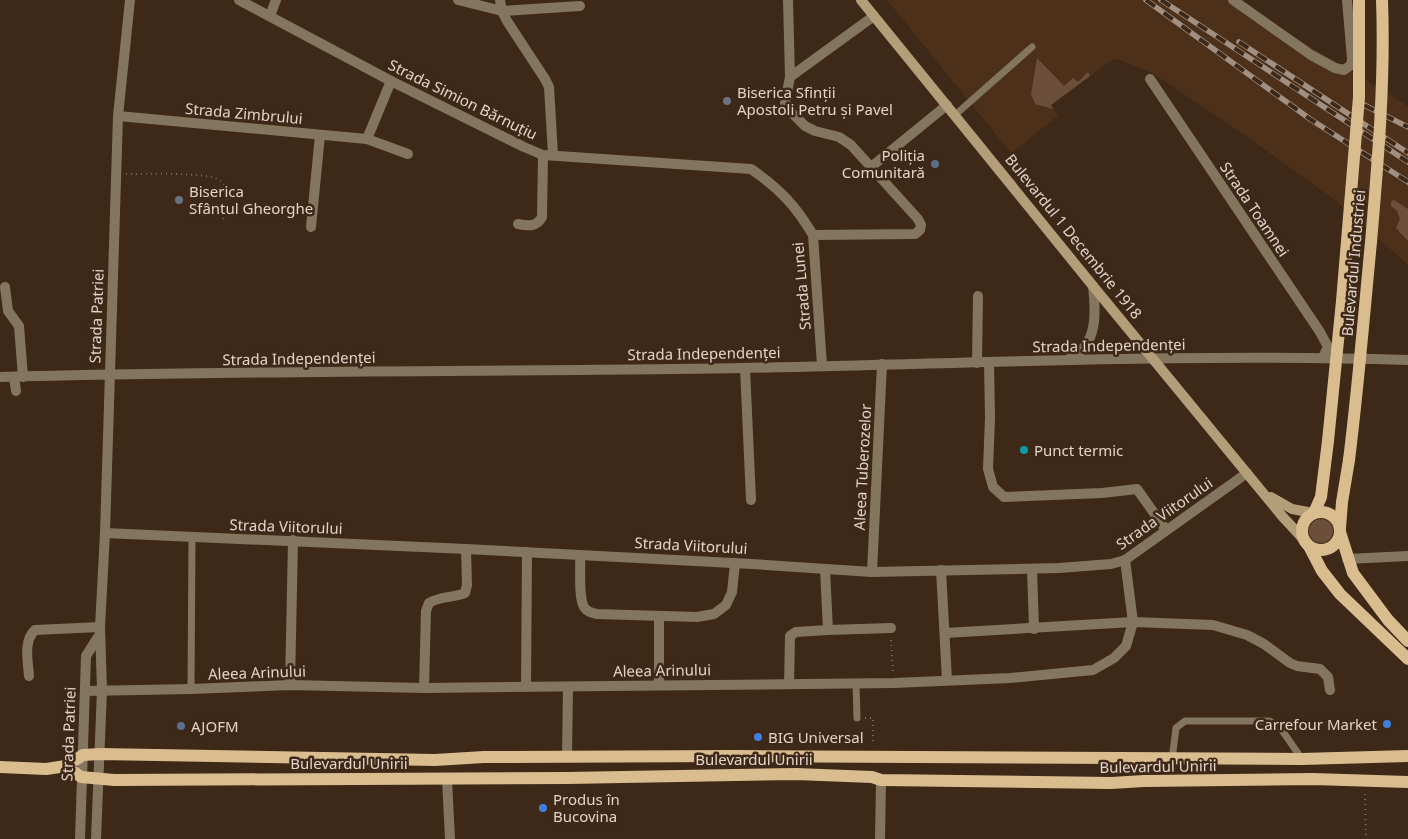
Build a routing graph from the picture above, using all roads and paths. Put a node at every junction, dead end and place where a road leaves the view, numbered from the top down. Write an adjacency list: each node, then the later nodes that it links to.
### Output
1 (130, 0): 22 (street, Strada Patriei)
2 (239, 0): 14 (street, Strada Simion Bărnuțiu)
3 (276, 0): 14 (street)
4 (458, 0): 13 (street)
5 (500, 0): 13 (street)
6 (788, 0): 17 (street)
7 (861, 0): 15 (main road, Bulevardul 1 Decembrie 1918)
8 (1233, 0): 9 (street)
9 (1347, 0)
10 (1359, 0): 53 (main road, Bulevardul Industriei, bridge)
11 (1382, 0): 55 (main road, Bulevardul Industriei, bridge)
12 (580, 6): 13 (street)
13 (502, 11): 26 (street)
14 (270, 16): 19 (street, Strada Simion Bărnuțiu)
15 (874, 16): 17 (street); 20 (main road, Bulevardul 1 Decembrie 1918)
16 (1032, 47): 21 (lane)
17 (790, 77): 27 (street)
18 (1150, 79): 37 (street, Strada Toamnei)
19 (391, 81): 24 (street); 26 (street, Strada Simion Bărnuțiu)
20 (947, 105): 21 (main road, Bulevardul 1 Decembrie 1918); 27 (street)
21 (955, 114): 34 (main road, Bulevardul 1 Decembrie 1918)
22 (118, 116): 23 (street, Strada Zimbrului); 29 (street, Strada Patriei)
23 (320, 135): 24 (street, Strada Zimbrului); 32 (street)
24 (367, 139): 25 (street, Strada Zimbrului)
25 (408, 154)
26 (548, 155): 28 (street, Strada Simion Bărnuțiu); 31 (street)
27 (871, 167): 33 (street)
28 (751, 169): 33 (street, Strada Lunei)
29 (116, 173): 30 (path); 46 (street, Strada Patriei)
30 (223, 220)
31 (518, 224)
32 (311, 227)
33 (813, 235): 44 (street, Strada Lunei)
34 (1093, 286): 38 (street); 39 (main road, Bulevardul 1 Decembrie 1918)
35 (5, 287): 48 (street)
36 (978, 296): 41 (street)
37 (1324, 357): 39 (street, Strada Independenței); 40 (street, Strada Independenței)
38 (1069, 359): 39 (street, Strada Independenței); 42 (street, Strada Independenței)
39 (1154, 359): 50 (main road, Bulevardul 1 Decembrie 1918)
40 (1408, 360)
41 (977, 363): 42 (street, Strada Independenței); 43 (street, Strada Independenței)
42 (989, 363): 54 (street)
43 (882, 364): 44 (street, Strada Independenței); 70 (street, Aleea Tuberozelor)
44 (822, 365): 45 (street, Strada Independenței)
45 (745, 368): 46 (street, Strada Independenței); 52 (street)
46 (109, 375): 48 (street, Strada Independenței); 56 (street, Strada Patriei)
47 (0, 377): 48 (street, Strada Independenței)
48 (18, 377): 49 (street)
49 (16, 391)
50 (1247, 473): 51 (main road, Bulevardul 1 Decembrie 1918); 54 (street, Strada Viitorului)
51 (1262, 491): 53 (main road, Bulevardul 1 Decembrie 1918); 59 (main road, Bulevardul 1 Decembrie 1918)
52 (751, 500)
53 (1314, 513): 55 (main road); 59 (main road)
54 (1166, 530): 64 (street, Strada Viitorului)
55 (1340, 530): 59 (main road); 65 (main road)
56 (105, 534): 57 (street, Strada Viitorului); 75 (street, Strada Patriei)
57 (192, 537): 58 (street, Strada Viitorului); 90 (lane)
58 (293, 540): 60 (street, Strada Viitorului); 85 (street)
59 (1308, 544): 79 (main road, Bulevardul 1 Decembrie 1918)
60 (466, 549): 61 (street, Strada Viitorului); 89 (street)
61 (527, 552): 62 (street, Strada Viitorului); 87 (street)
62 (580, 555): 66 (street, Strada Viitorului); 71 (street)
63 (1408, 556): 65 (street)
64 (1125, 560): 68 (street, Strada Viitorului); 72 (street, Aleea Arinului)
65 (1348, 560): 78 (main road)
66 (735, 563): 67 (street, Strada Viitorului); 71 (street)
67 (824, 569): 70 (street, Strada Viitorului); 76 (street)
68 (1032, 569): 69 (street, Strada Viitorului); 74 (street)
69 (942, 570): 70 (street, Strada Viitorului); 77 (street)
70 (872, 572)
71 (659, 617): 86 (street)
72 (1133, 622): 74 (street); 81 (street, Aleea Arinului); 92 (street)
73 (891, 628): 76 (street); 82 (path)
74 (1034, 629): 77 (street)
75 (100, 630): 80 (street); 91 (street, Strada Patriei); 93 (street, Strada Patriei)
76 (828, 630): 84 (street)
77 (945, 633): 81 (street)
78 (1408, 642)
79 (1408, 659)
80 (29, 676)
81 (947, 680): 82 (street, Aleea Arinului)
82 (894, 682): 83 (street, Aleea Arinului)
83 (856, 683): 84 (street, Aleea Arinului); 94 (lane)
84 (788, 684): 86 (street, Aleea Arinului)
85 (290, 685): 89 (street, Aleea Arinului); 90 (street, Aleea Arinului)
86 (659, 685): 88 (street, Aleea Arinului)
87 (526, 687): 88 (street, Aleea Arinului); 89 (street, Aleea Arinului)
88 (568, 687): 98 (street)
89 (424, 688)
90 (190, 689): 91 (street, Aleea Arinului)
91 (102, 690): 93 (street, Aleea Arinului); 95 (street, Strada Patriei)
92 (1330, 690)
93 (85, 691): 97 (street, Strada Patriei)
94 (857, 718): 99 (path)
95 (100, 754): 97 (main road, Bulevardul Unirii); 98 (main road, Bulevardul Unirii); 105 (street, Strada Patriei)
96 (1406, 754): 101 (main road, Bulevardul Unirii)
97 (83, 755): 102 (main road); 104 (street, Strada Patriei)
98 (568, 757): 99 (main road, Bulevardul Unirii)
99 (872, 758): 100 (main road, Bulevardul Unirii)
100 (1172, 759): 101 (main road, Bulevardul Unirii); 101 (lane)
101 (1302, 759)
102 (66, 766): 103 (main road); 104 (main road)
103 (0, 767)
104 (81, 778): 105 (main road, Bulevardul Unirii); 110 (street, Strada Patriei)
105 (99, 779): 106 (main road, Bulevardul Unirii); 111 (street, Strada Patriei)
106 (447, 779): 107 (main road, Bulevardul Unirii); 112 (street)
107 (881, 780): 108 (main road, Bulevardul Unirii); 113 (street)
108 (1365, 781): 109 (main road, Bulevardul Unirii); 114 (path)
109 (1408, 782)
110 (80, 839)
111 (96, 839)
112 (450, 839)
113 (880, 839)
114 (1366, 839)

